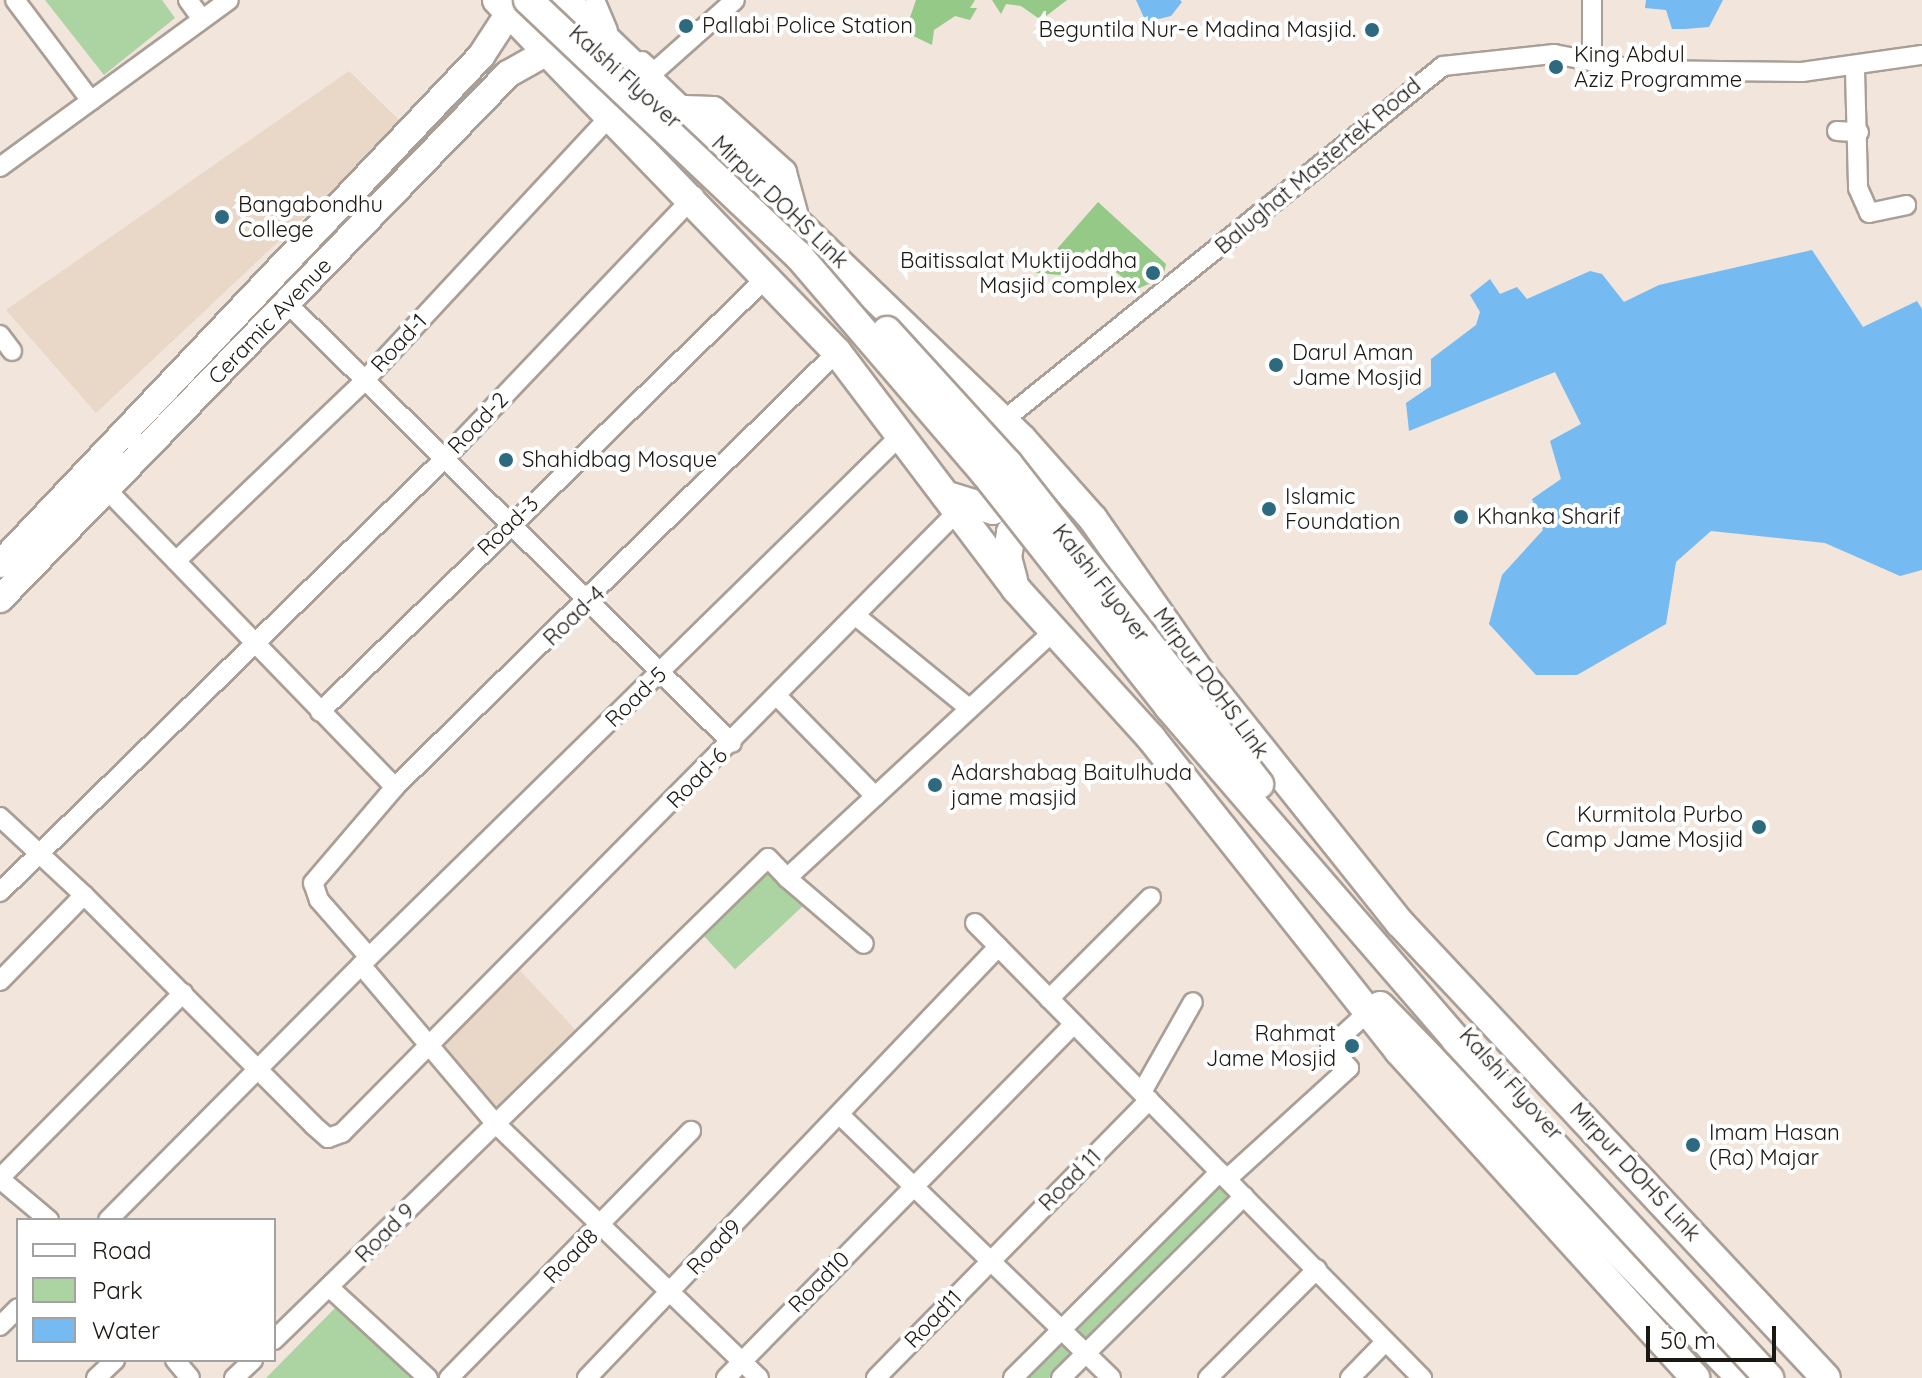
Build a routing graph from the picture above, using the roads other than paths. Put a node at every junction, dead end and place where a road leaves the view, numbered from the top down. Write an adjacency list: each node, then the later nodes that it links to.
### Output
1 (15, 0): 14 (street)
2 (188, 0): 9 (street)
3 (229, 0): 9 (street)
4 (544, 0): 111 (main road, Kalshi Flyover, bridge)
5 (735, 0): 7 (street)
6 (1592, 0): 12 (street)
7 (579, 3): 27 (main road, Mirpur DOHS Link)
8 (511, 4): 10 (main road); 35 (main road, Ceramic Avenue); 110 (main road, bridge)
9 (201, 18): 14 (street)
10 (547, 52): 15 (main road); 22 (main road, Ceramic Avenue)
11 (1922, 55): 13 (street, Balughat Mastertek Road)
12 (1592, 62): 13 (street, Balughat Mastertek Road); 27 (street, Balughat Mastertek Road)
13 (1855, 70): 17 (street)
14 (91, 101): 18 (street)
15 (612, 114): 19 (main road); 26 (street, Road-1)
16 (1837, 131): 17 (street)
17 (1859, 132): 20 (street)
18 (0, 167)
19 (694, 196): 21 (main road); 29 (street, Road-2)
20 (1906, 205)
21 (768, 276): 25 (main road); 33 (street, Road-3)
22 (286, 302): 26 (street); 30 (main road, Ceramic Avenue)
23 (0, 335): 24 (street)
24 (12, 351)
25 (837, 352): 28 (main road); 38 (street, Road-4)
26 (363, 382): 29 (street); 34 (street, Road-1)
27 (1013, 429): 31 (main road); 32 (main road, Mirpur DOHS Link)
28 (901, 435): 31 (main road); 42 (street, Road-5)
29 (442, 461): 33 (street); 41 (street, Road-2)
30 (109, 492): 34 (street); 37 (main road, Ceramic Avenue)
31 (953, 504): 36 (main road); 39 (street, Road-6)
32 (1093, 519): 36 (main road); 56 (main road, Mirpur DOHS Link)
33 (514, 520): 38 (street); 45 (street, Road-3)
34 (176, 561): 41 (street)
35 (0, 564)
36 (1016, 589): 40 (main road)
37 (0, 599)
38 (590, 601): 42 (street); 47 (street, Road-4)
39 (856, 616): 43 (street, Road-6); 44 (street)
40 (1053, 632): 44 (street); 64 (main road)
41 (253, 642): 45 (street); 50 (street, Road-2)
42 (661, 673): 46 (street); 59 (street, Road-5)
43 (778, 697): 46 (street, Road-6); 48 (street)
44 (969, 708): 48 (street)
45 (320, 712): 47 (street)
46 (732, 743): 66 (street, Road-6)
47 (395, 787): 59 (street, Road-4)
48 (875, 796): 51 (street)
49 (0, 817): 50 (street)
50 (38, 855): 52 (street, Road-2); 53 (street)
51 (787, 878): 57 (street); 70 (street, Road 9)
52 (0, 892)
53 (84, 895): 60 (street); 61 (street)
54 (1151, 897): 62 (street)
55 (975, 923): 58 (street)
56 (1400, 923): 112 (main road, Kalshi Flyover); 113 (main road, Mirpur DOHS Link)
57 (864, 944)
58 (998, 947): 62 (street); 69 (street, Road9)
59 (365, 961): 66 (street); 67 (street, Road-5)
60 (0, 981)
61 (183, 993): 67 (street); 73 (street)
62 (1049, 999): 65 (street)
63 (1193, 1002): 68 (street, Road 11)
64 (1364, 1002): 72 (street); 108 (main road); 109 (main road, Kalshi Flyover)
65 (1074, 1024): 68 (street); 74 (street, Road10)
66 (430, 1040): 67 (street, Road-6); 70 (street)
67 (258, 1070): 77 (street, Road-5)
68 (1146, 1096): 72 (street); 79 (street, Road 11)
69 (841, 1116): 74 (street); 82 (street, Road9)
70 (495, 1123): 78 (street); 81 (street, Road 9)
71 (691, 1131): 78 (street, Road8)
72 (1223, 1176): 75 (street); 85 (street)
73 (1, 1178): 76 (street)
74 (913, 1187): 79 (street); 89 (street, Road10)
75 (1244, 1196): 80 (street); 88 (street)
76 (47, 1218)
77 (110, 1218)
78 (605, 1222): 82 (street); 97 (street, Road8)
79 (990, 1259): 85 (street); 101 (street, Road11)
80 (1317, 1269): 87 (street); 105 (street)
81 (330, 1288): 86 (street, Road 9); 96 (street)
82 (672, 1290): 89 (street); 98 (street, Road9)
83 (16, 1310): 84 (street)
84 (0, 1326)
85 (1063, 1328): 88 (street); 102 (street)
86 (276, 1338)
87 (1385, 1342): 106 (street); 107 (street)
88 (1086, 1353): 103 (street); 104 (street)
89 (742, 1361): 99 (street, Road10); 100 (street)
90 (113, 1362): 93 (street)
91 (177, 1362): 94 (street)
92 (251, 1362): 95 (street)
93 (96, 1378)
94 (190, 1378)
95 (234, 1378)
96 (428, 1378)
97 (449, 1378)
98 (587, 1378)
99 (726, 1378)
100 (759, 1378)
101 (876, 1378)
102 (1013, 1378)
103 (1061, 1378)
104 (1111, 1378)
105 (1208, 1378)
106 (1350, 1378)
107 (1422, 1378)
108 (1695, 1378)
109 (1741, 1378)
110 (1769, 1378)
111 (1782, 1378)
112 (1803, 1378)
113 (1826, 1378)

